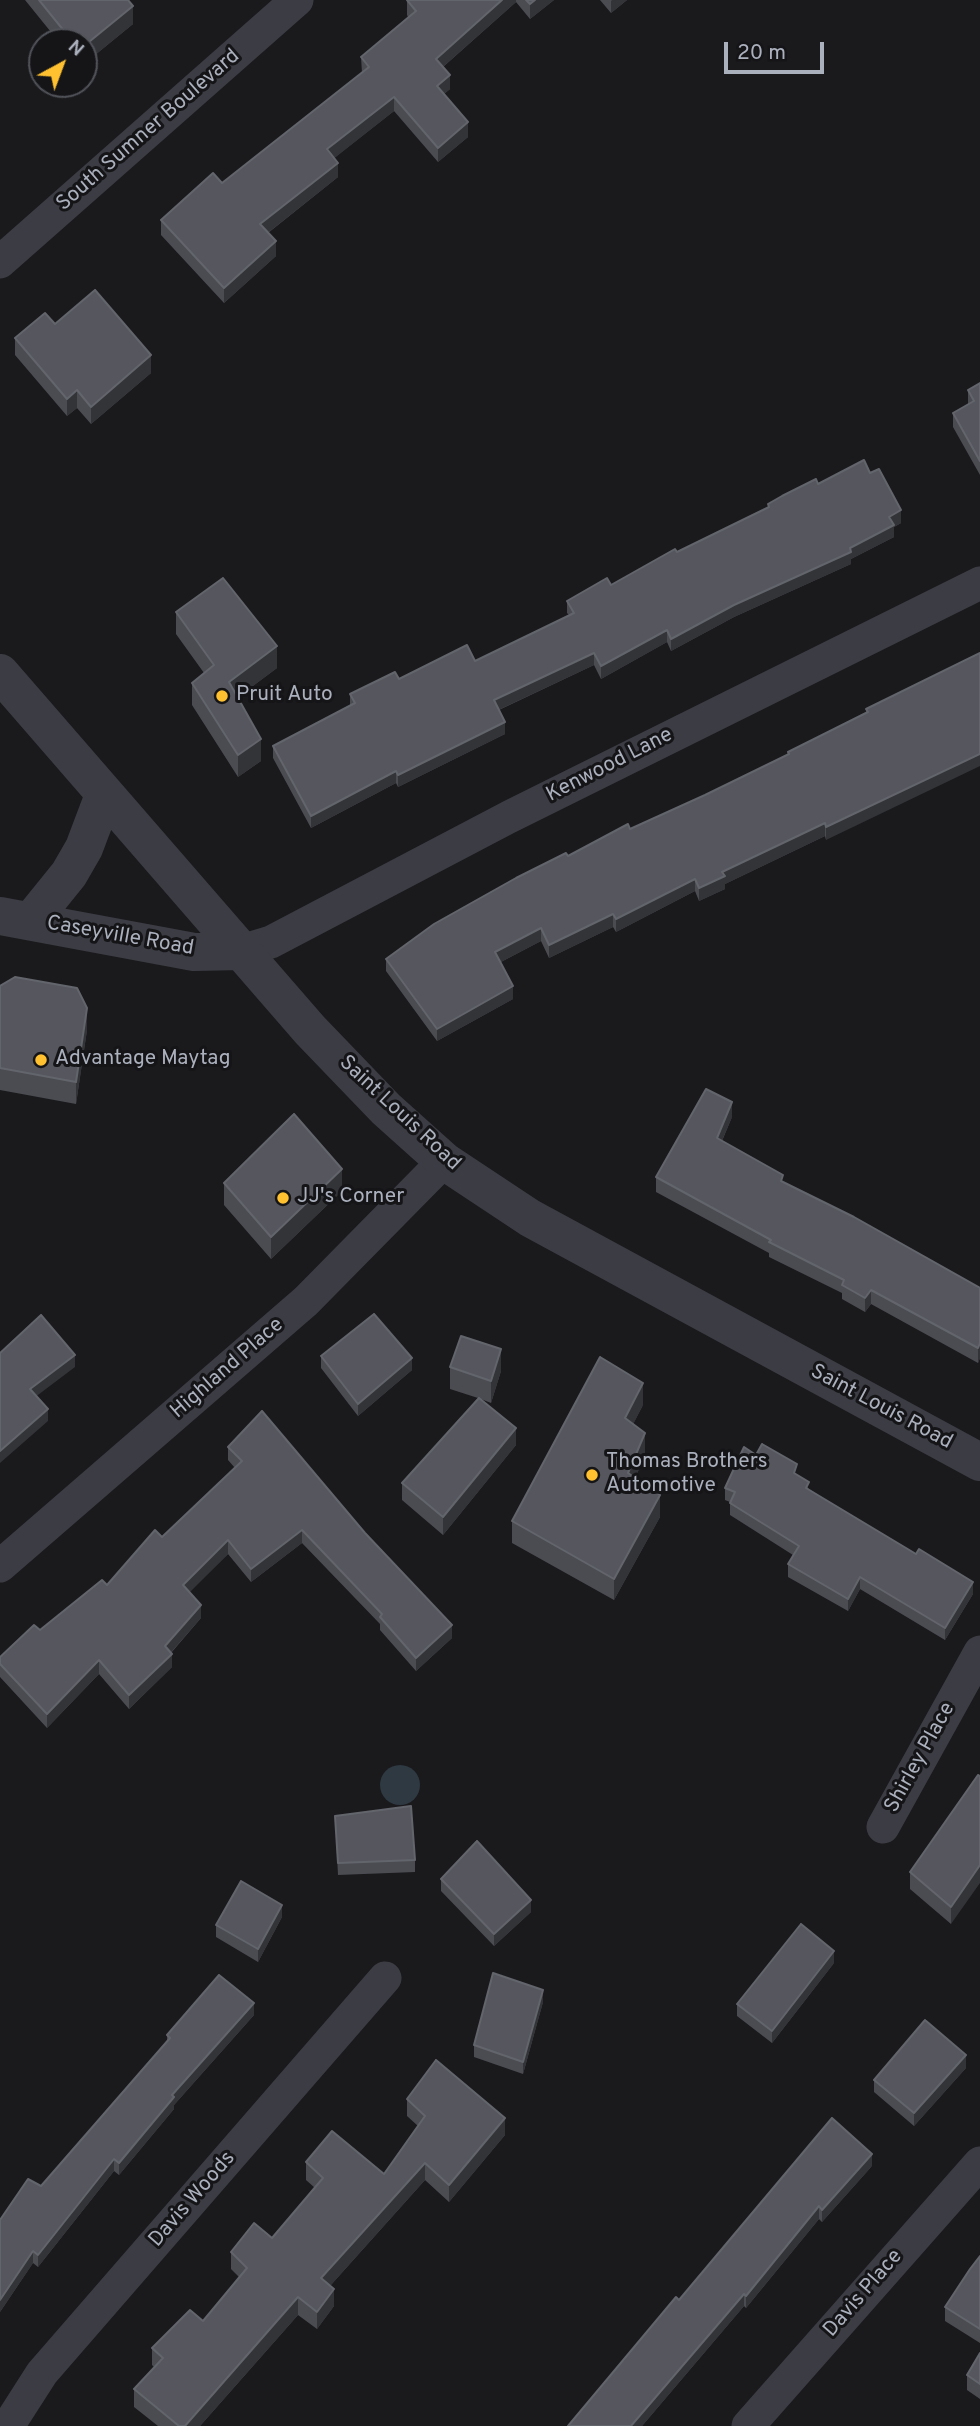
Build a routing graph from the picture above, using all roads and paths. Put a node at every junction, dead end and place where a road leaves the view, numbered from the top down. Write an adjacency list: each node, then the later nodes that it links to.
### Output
1 (297, 0): 2 (street, South Sumner Boulevard)
2 (0, 262)
3 (980, 583): 7 (street, Kenwood Lane)
4 (0, 673): 5 (street, Saint Louis Road)
5 (104, 795): 6 (street); 7 (street, Saint Louis Road)
6 (16, 918): 7 (street, Caseyville Road)
7 (241, 951): 8 (street, Saint Louis Road)
8 (444, 1161): 9 (street, Saint Louis Road); 10 (street, Highland Place)
9 (980, 1462)
10 (0, 1566)
11 (980, 1653): 12 (street, Shirley Place)
12 (883, 1827)
13 (385, 1978): 15 (street, Davis Woods)
14 (980, 2163): 16 (street, Davis Place)
15 (8, 2426)
16 (748, 2426)

